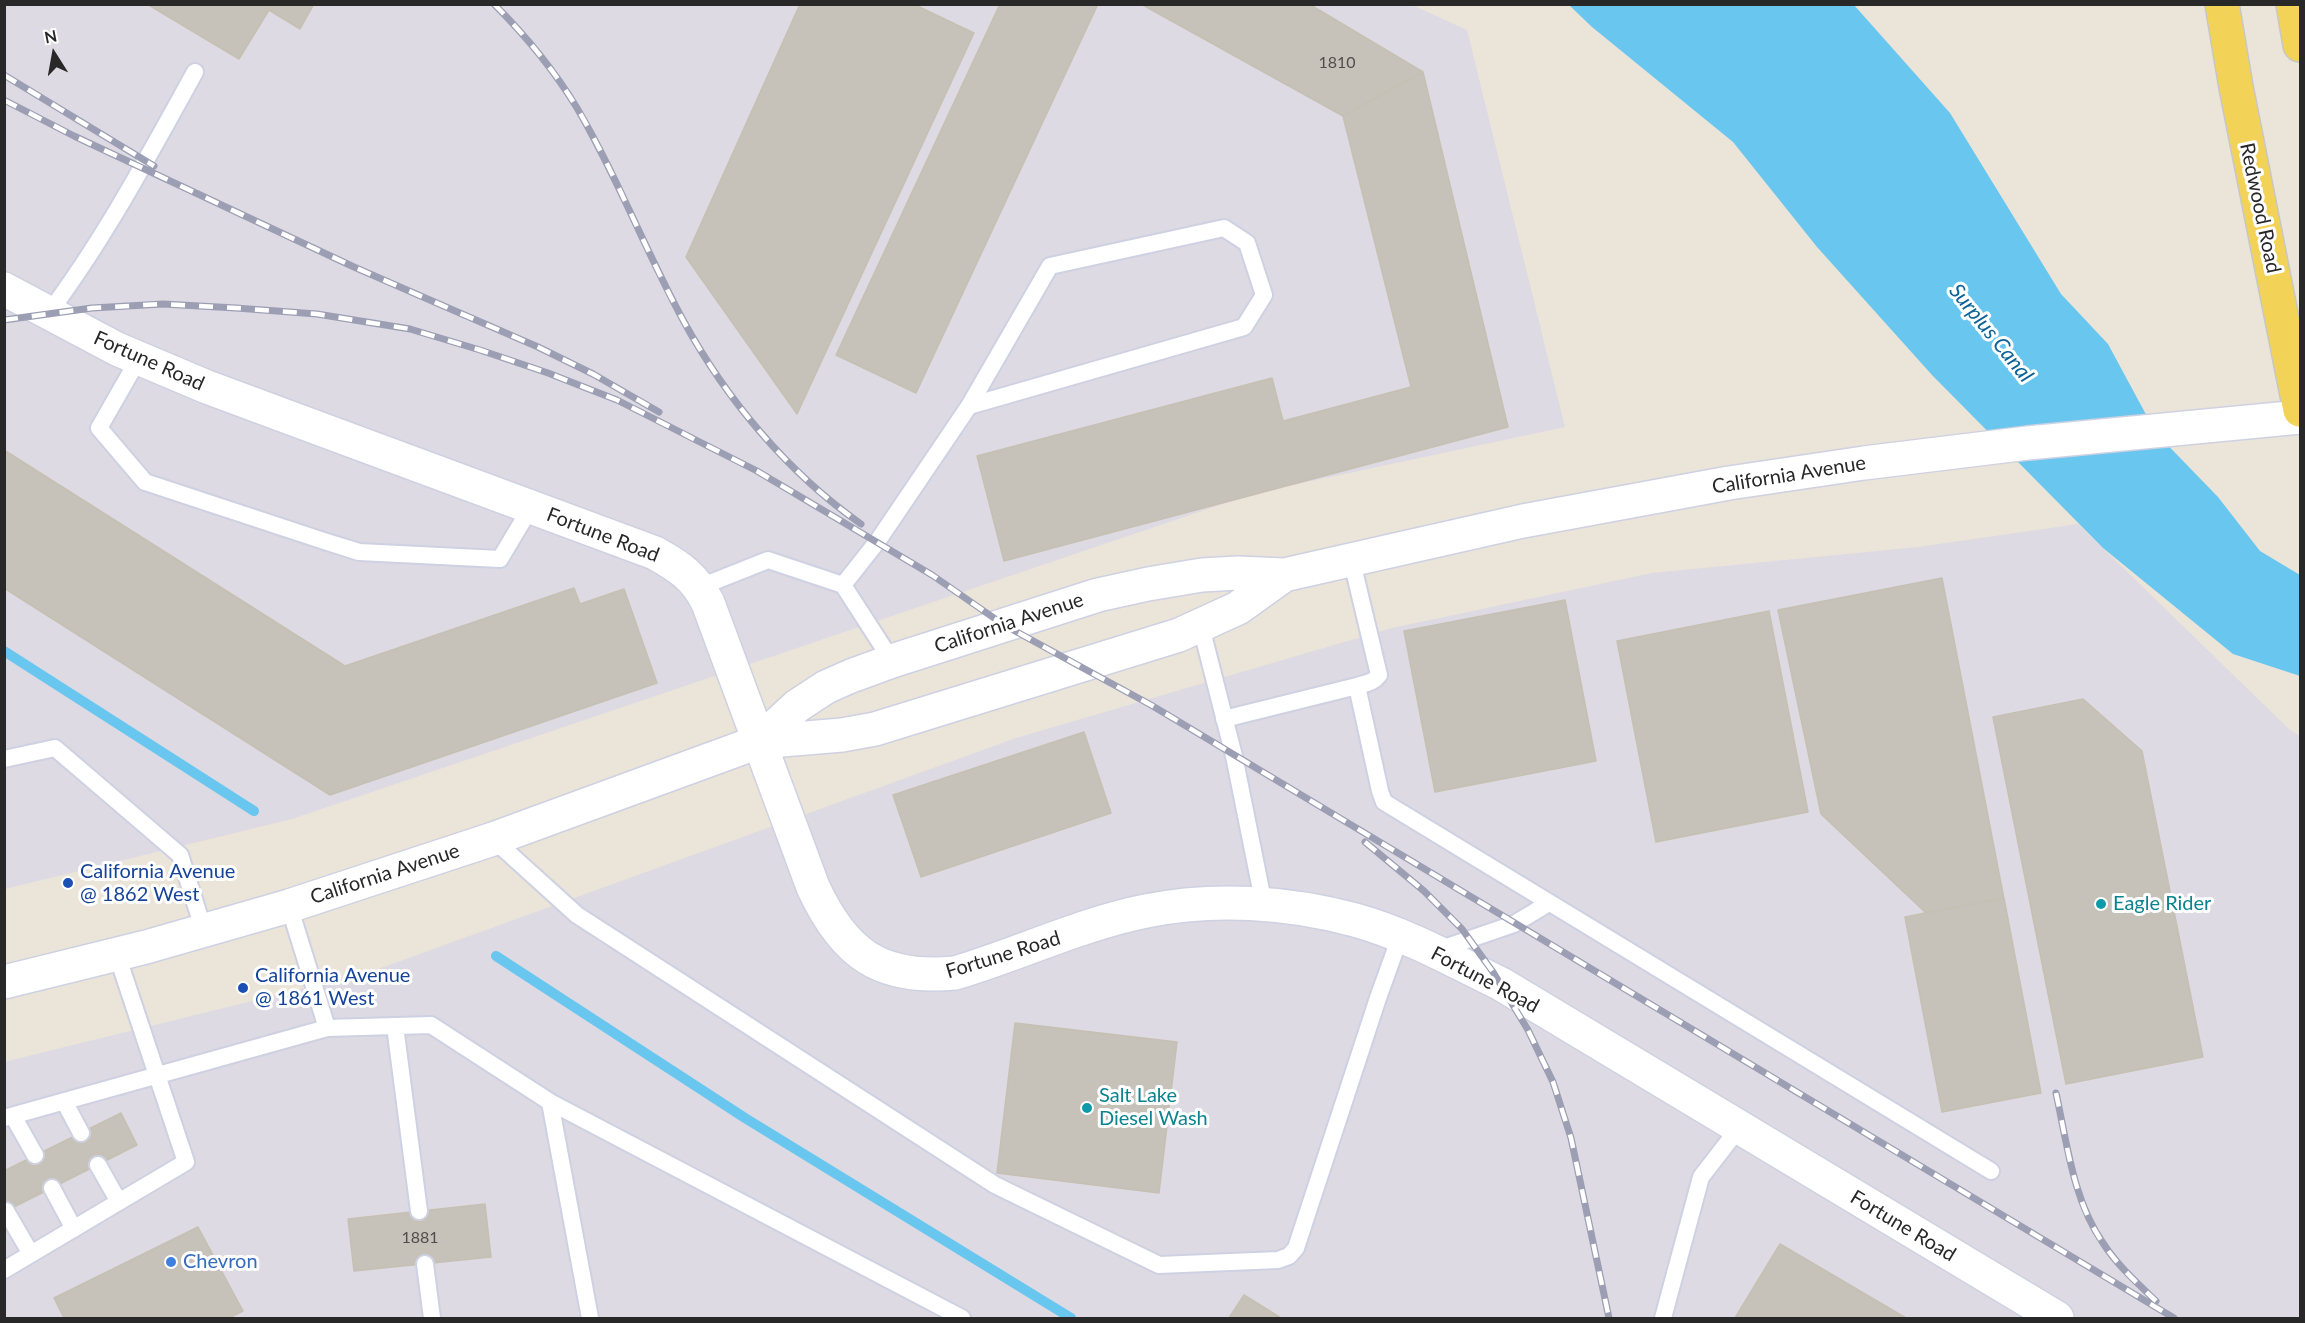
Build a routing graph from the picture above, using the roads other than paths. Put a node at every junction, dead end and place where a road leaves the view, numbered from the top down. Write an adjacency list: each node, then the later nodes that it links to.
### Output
1 (2222, 4): 9 (main road, Redwood Road)
2 (2293, 4): 3 (main road)
3 (2301, 45)
4 (195, 72): 6 (lane)
5 (4, 289): 6 (main road, Fortune Road)
6 (48, 314): 7 (main road, Fortune Road)
7 (139, 358): 11 (main road, Fortune Road); 11 (lane)
8 (969, 406): 8 (lane); 14 (lane)
9 (2301, 410)
10 (2301, 417): 12 (main road, California Avenue)
11 (531, 507): 15 (main road, Fortune Road)
12 (1352, 562): 13 (main road, California Avenue); 18 (lane)
13 (1284, 575): 16 (main road, California Avenue); 17 (main road, California Avenue)
14 (843, 585): 15 (lane); 17 (lane)
15 (700, 587): 20 (main road, Fortune Road)
16 (1201, 627): 19 (lane); 20 (main road, California Avenue)
17 (892, 661): 20 (main road, California Avenue)
18 (1357, 686): 19 (lane); 23 (lane)
19 (1224, 719): 24 (lane)
20 (758, 742): 22 (main road, California Avenue); 24 (main road, Fortune Road)
21 (4, 759): 26 (lane)
22 (493, 839): 25 (main road, California Avenue); 27 (lane)
23 (1549, 903): 28 (lane); 41 (lane)
24 (1264, 905): 27 (main road, Fortune Road)
25 (289, 906): 26 (main road, California Avenue); 32 (lane)
26 (204, 931): 29 (main road, California Avenue)
27 (1400, 937): 28 (main road, Fortune Road)
28 (1434, 951): 37 (main road, Fortune Road)
29 (117, 955): 30 (main road, California Avenue); 33 (lane)
30 (4, 982)
31 (395, 1026): 32 (lane); 35 (lane); 45 (lane)
32 (327, 1028): 33 (lane)
33 (157, 1074): 34 (lane); 43 (lane)
34 (64, 1101): 36 (lane); 38 (lane)
35 (550, 1102): 52 (lane); 53 (lane)
36 (9, 1117): 39 (lane)
37 (1738, 1128): 50 (main road, Fortune Road); 54 (lane)
38 (81, 1133)
39 (35, 1155)
40 (98, 1165): 43 (lane)
41 (1991, 1171)
42 (52, 1188): 46 (lane)
43 (119, 1202): 46 (lane)
44 (6, 1211): 47 (lane)
45 (419, 1211)
46 (74, 1229): 47 (lane)
47 (31, 1254): 49 (lane)
48 (425, 1264): 51 (lane)
49 (4, 1270)
50 (2048, 1316)
51 (432, 1318)
52 (590, 1318)
53 (962, 1318)
54 (1663, 1318)

